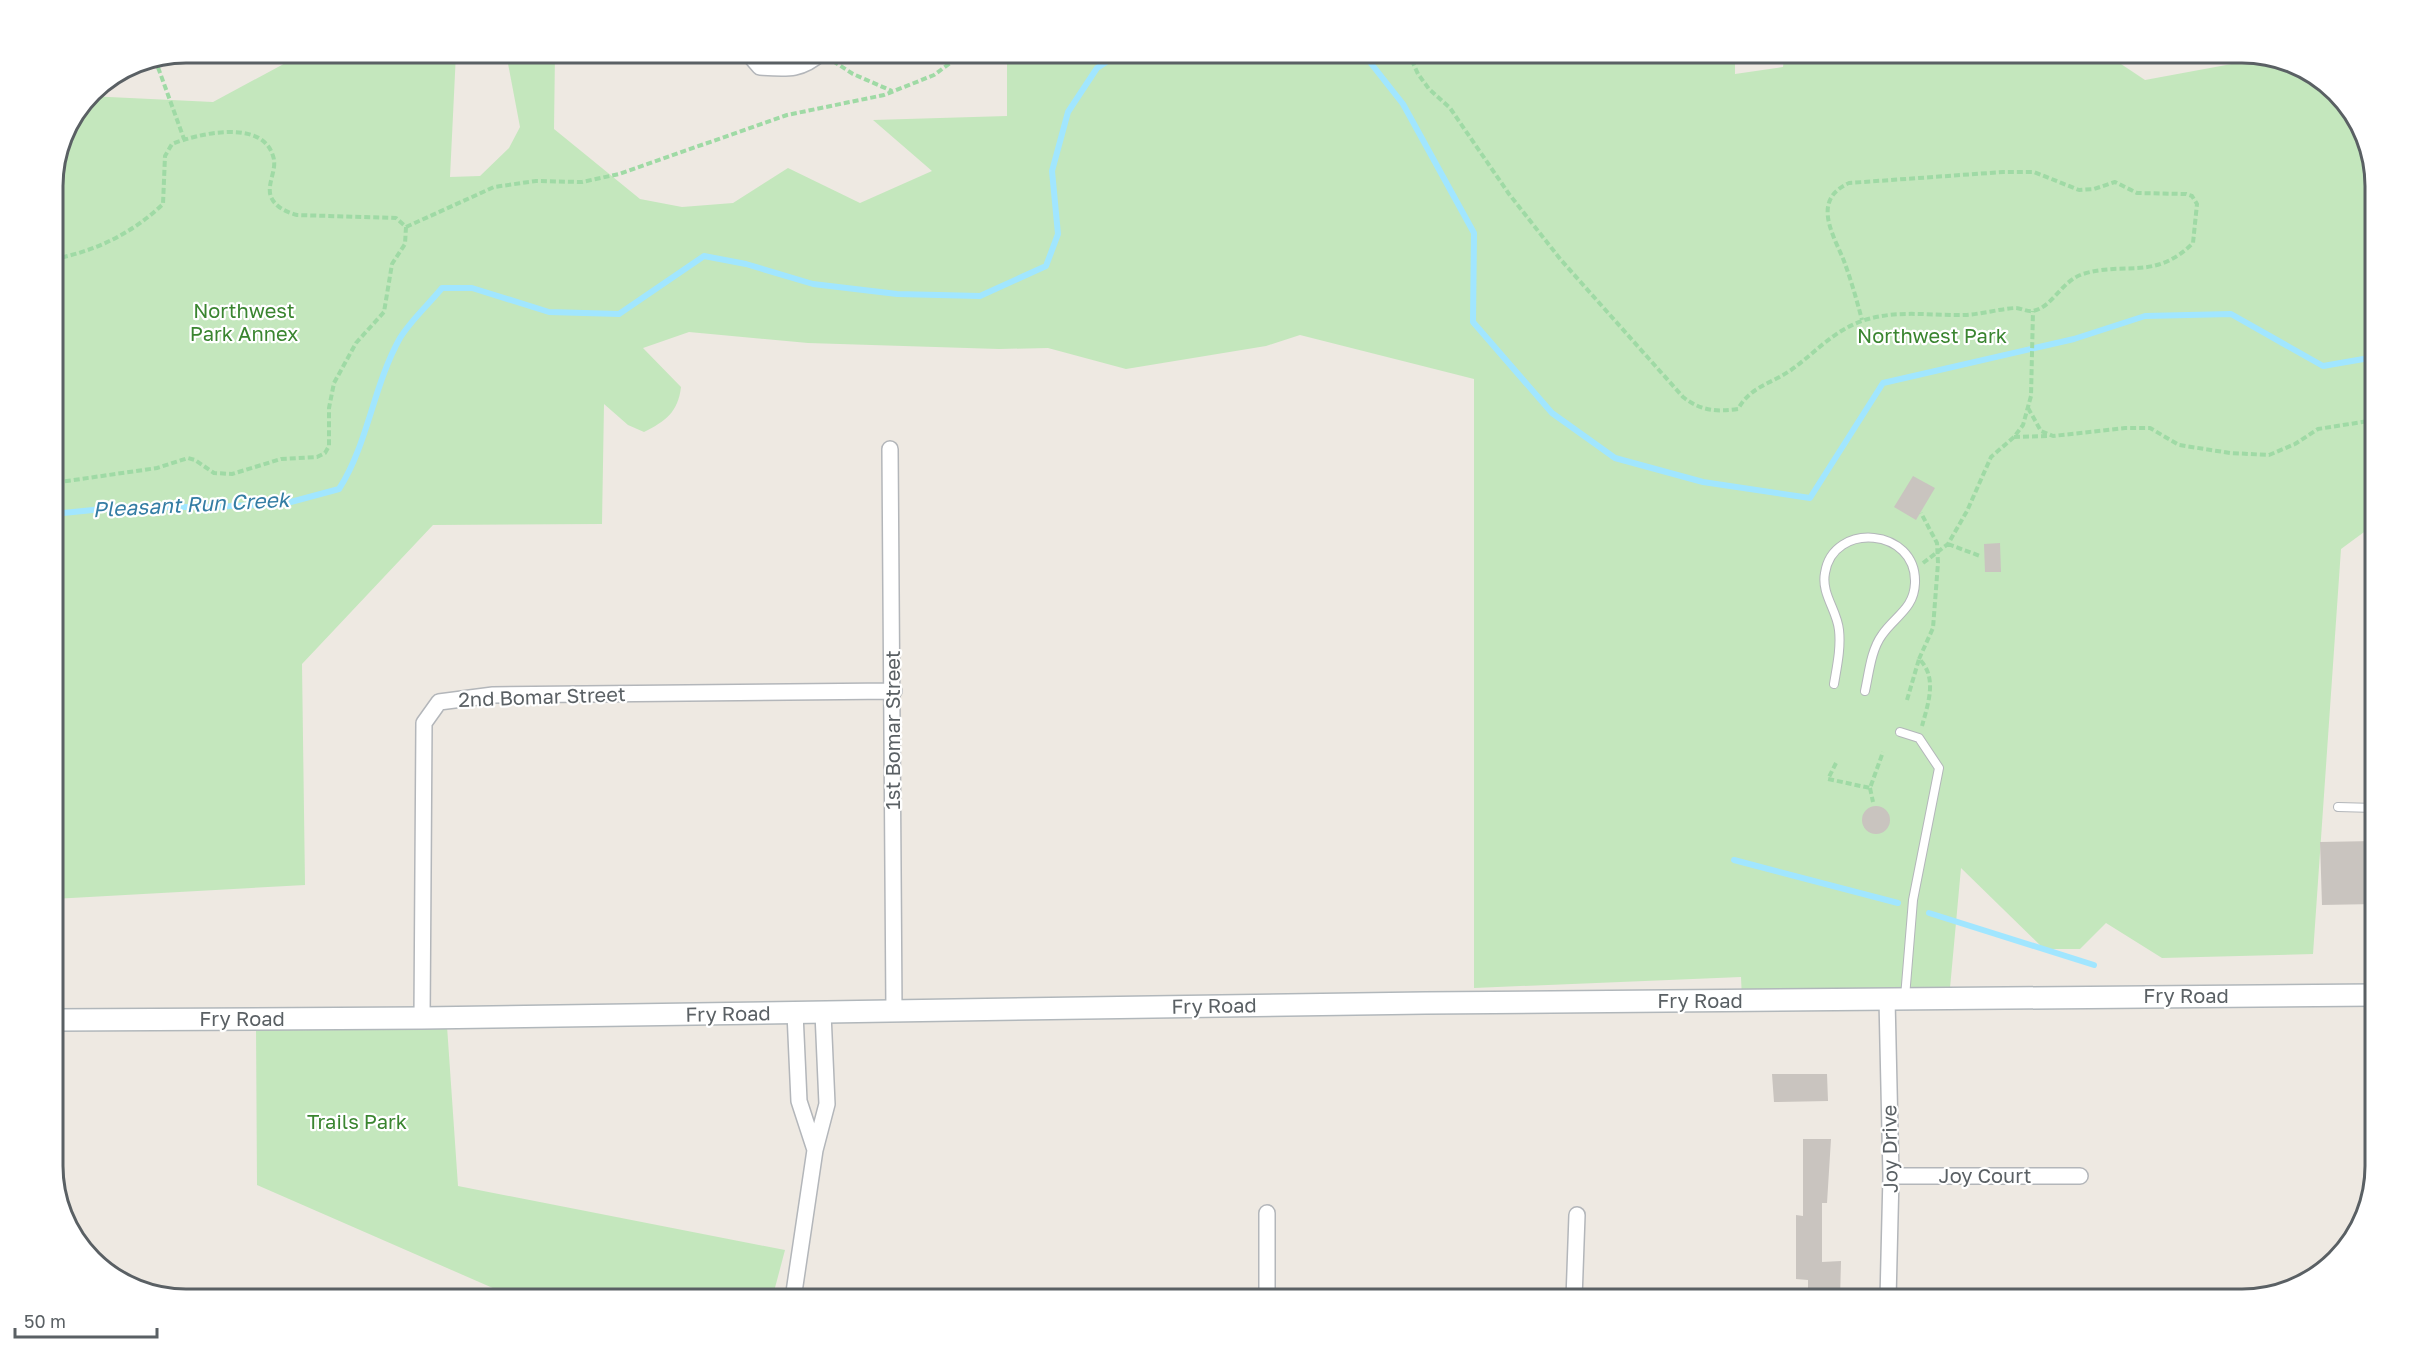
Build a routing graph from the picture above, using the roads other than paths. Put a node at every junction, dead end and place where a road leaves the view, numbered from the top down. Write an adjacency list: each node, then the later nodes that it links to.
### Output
1 (757, 63): 2 (street)
2 (808, 63)
3 (890, 449): 5 (street, 1st Bomar Street)
4 (1834, 684): 6 (lane)
5 (894, 691): 12 (street, 1st Bomar Street); 15 (street, 2nd Bomar Street)
6 (1865, 691)
7 (1900, 732): 11 (lane)
8 (2338, 807): 9 (lane)
9 (2365, 808)
10 (2365, 995): 11 (street, Fry Road)
11 (1896, 999): 12 (street, Fry Road); 18 (street, Joy Drive)
12 (894, 1011): 14 (street, Fry Road)
13 (795, 1013): 14 (street, Fry Road); 15 (street, Fry Road); 17 (street)
14 (824, 1013): 17 (street)
15 (423, 1018): 16 (street, Fry Road)
16 (63, 1020)
17 (815, 1150): 22 (street)
18 (1891, 1176): 19 (street, Joy Court); 25 (street, Joy Drive)
19 (2080, 1176)
20 (1267, 1213): 23 (street)
21 (1577, 1215): 24 (street)
22 (794, 1289)
23 (1267, 1289)
24 (1574, 1289)
25 (1888, 1289)

